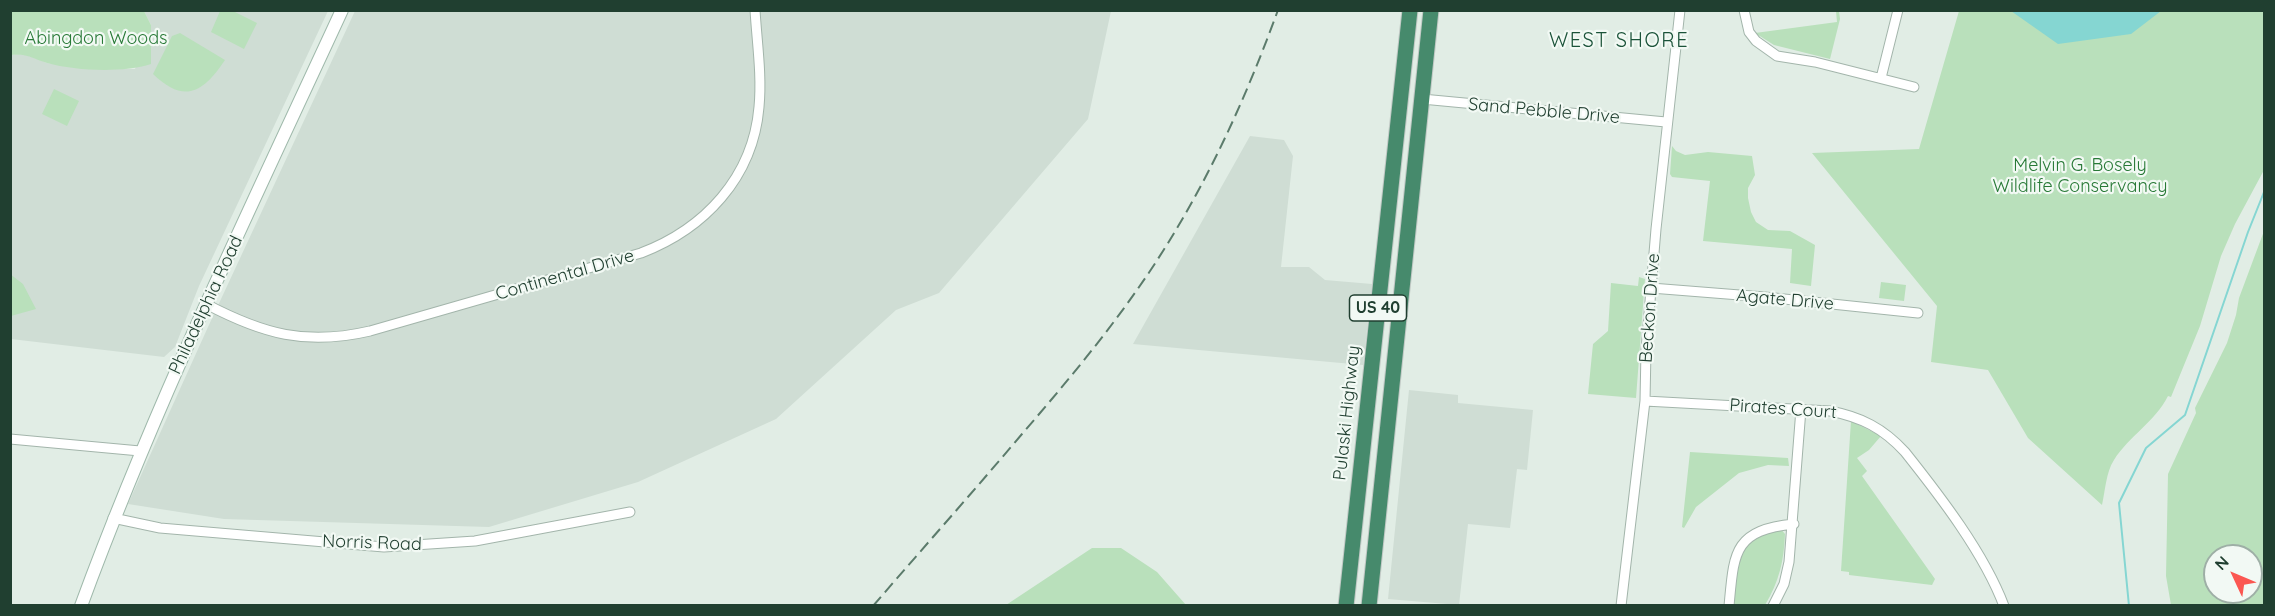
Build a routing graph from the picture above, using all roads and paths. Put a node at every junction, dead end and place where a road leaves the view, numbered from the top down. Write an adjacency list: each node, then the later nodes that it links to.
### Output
1 (342, 10): 13 (main road, Philadelphia Road)
2 (755, 10): 13 (street, Continental Drive)
3 (1410, 10): 23 (highway, Pulaski Highway / US 40)
4 (1431, 10): 10 (highway, US 40)
5 (1680, 10): 11 (street, Beckon Drive)
6 (1744, 10): 8 (street)
7 (1898, 10): 8 (street)
8 (1881, 78): 9 (street)
9 (1914, 87)
10 (1422, 99): 11 (street, Sand Pebble Drive); 24 (highway, US 40)
11 (1666, 123): 12 (street, Beckon Drive)
12 (1651, 288): 14 (street, Agate Drive); 15 (street, Beckon Drive)
13 (206, 304): 18 (main road, Philadelphia Road)
14 (1918, 313)
15 (1645, 401): 16 (street, Pirates Court); 25 (street, Beckon Drive)
16 (1801, 409): 21 (street); 28 (street, Pirates Court)
17 (10, 438): 18 (street)
18 (140, 451): 20 (main road, Philadelphia Road)
19 (630, 512): 20 (street, Norris Road)
20 (113, 518): 22 (main road, Philadelphia Road)
21 (1794, 524): 26 (street); 27 (street)
22 (81, 606)
23 (1346, 606)
24 (1369, 606)
25 (1621, 606)
26 (1729, 606)
27 (1773, 606)
28 (2004, 606)

